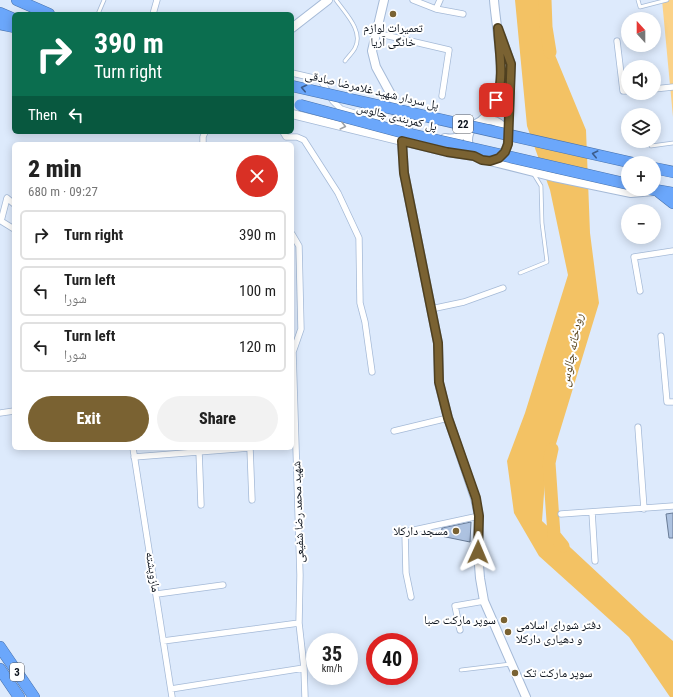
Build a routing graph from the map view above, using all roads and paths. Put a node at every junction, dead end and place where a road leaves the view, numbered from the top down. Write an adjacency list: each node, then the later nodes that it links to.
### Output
1 (17, 0): 13 (highway)
2 (104, 0): 14 (lane)
3 (157, 0): 15 (street)
4 (328, 0): 20 (street)
5 (336, 0): 25 (lane)
6 (384, 0): 23 (street)
7 (413, 0): 12 (street)
8 (440, 0): 12 (street)
9 (494, 0): 22 (street)
10 (638, 0): 11 (lane)
11 (667, 0)
12 (436, 9): 17 (street)
13 (44, 12)
14 (99, 12)
15 (154, 12)
16 (0, 13): 18 (highway)
17 (463, 14)
18 (12, 18)
19 (0, 24): 21 (highway)
20 (294, 26)
21 (12, 27)
22 (498, 28): 34 (street); 38 (street)
23 (376, 33): 31 (street); 35 (street)
24 (617, 42): 27 (street)
25 (345, 61)
26 (294, 73): 35 (street)
27 (621, 75)
28 (294, 86): 45 (highway, پل سردار شهید غلامرضا صادقی / 22, one-way to 28, bridge)
29 (673, 87): 30 (street)
30 (661, 88)
31 (442, 96)
32 (296, 104): 50 (highway, پل کمربندی چالوس / 22, bridge)
33 (294, 114): 40 (street, one-way to 40)
34 (481, 121): 36 (street); 38 (street)
35 (399, 127): 39 (street)
36 (469, 132): 39 (street); 44 (street)
37 (284, 134): 68 (street)
38 (508, 136): 46 (street)
39 (451, 139): 43 (street)
40 (402, 141): 43 (street); 65 (street)
41 (673, 143): 42 (lane)
42 (661, 145)
43 (447, 152): 44 (street)
44 (474, 156): 46 (street)
45 (621, 160)
46 (490, 161): 48 (street)
47 (661, 169): 49 (highway)
48 (532, 172): 53 (street); 62 (lane)
49 (673, 172)
50 (621, 182)
51 (673, 184): 52 (highway)
52 (661, 188)
53 (621, 191)
54 (661, 191): 55 (highway)
55 (673, 193)
56 (661, 195): 58 (highway)
57 (12, 202): 59 (street)
58 (673, 203)
59 (12, 228)
60 (294, 237): 67 (street, شهید محمد رضا شفیعی)
61 (673, 251): 64 (street)
62 (520, 272)
63 (503, 288): 65 (street)
64 (640, 291)
65 (431, 309): 72 (street)
66 (661, 336): 69 (street)
67 (294, 346)
68 (372, 372)
69 (673, 402)
70 (12, 411): 71 (street)
71 (0, 413)
72 (448, 418): 74 (street); 87 (street)
73 (638, 427): 84 (street)
74 (394, 431)
75 (294, 447): 93 (street, شهید محمد رضا شفیعی)
76 (133, 450): 80 (street, مازوپشته)
77 (216, 450): 79 (street)
78 (249, 450): 81 (street)
79 (199, 451): 80 (street); 82 (street)
80 (134, 457): 90 (street, مازوپشته)
81 (252, 500)
82 (201, 505)
83 (673, 506): 84 (street)
84 (644, 509): 85 (street)
85 (592, 512): 86 (street); 88 (street)
86 (561, 514)
87 (479, 516): 91 (street); 92 (street)
88 (595, 561)
89 (223, 585): 90 (street)
90 (157, 594): 95 (street, مازوپشته)
91 (411, 597)
92 (484, 600): 94 (street); 97 (street)
93 (299, 623): 95 (street); 98 (street, شهید محمد رضا شفیعی)
94 (460, 630)
95 (163, 641): 101 (street, مازوپشته)
96 (0, 647): 103 (highway, 3)
97 (513, 664): 100 (lane); 106 (street)
98 (304, 668): 101 (street); 105 (street, شهید محمد رضا شفیعی)
99 (0, 669): 102 (highway, 3)
100 (461, 670)
101 (171, 689): 104 (street, مازوپشته)
102 (19, 697)
103 (34, 697)
104 (172, 697)
105 (305, 697)
106 (526, 697)

